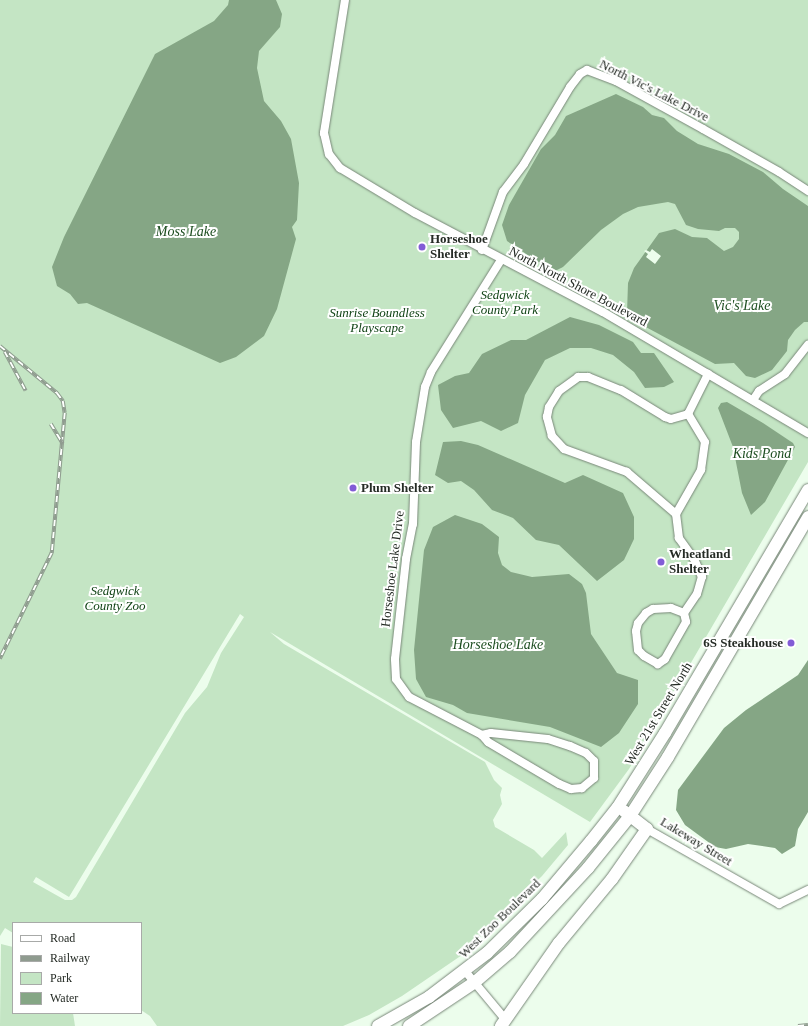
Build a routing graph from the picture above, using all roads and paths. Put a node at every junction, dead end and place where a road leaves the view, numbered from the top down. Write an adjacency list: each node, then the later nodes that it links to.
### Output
1 (345, 0): 3 (street, North North Shore Boulevard)
2 (808, 191): 3 (street, North Vic's Lake Drive)
3 (482, 250): 4 (street, North North Shore Boulevard)
4 (501, 260): 6 (street, North North Shore Boulevard); 14 (street, Horseshoe Lake Drive)
5 (808, 345): 7 (street)
6 (708, 374): 7 (street, North North Shore Boulevard); 8 (street)
7 (753, 400): 9 (street, North North Shore Boulevard)
8 (688, 414): 11 (street); 11 (street)
9 (808, 433)
10 (808, 490): 15 (main road, West 21st Street North)
11 (676, 514): 13 (street)
12 (808, 517): 16 (main road)
13 (684, 613): 13 (street)
14 (482, 735): 14 (street, Horseshoe Lake Drive)
15 (618, 807): 16 (main road, Lakeway Street); 19 (main road, West Zoo Boulevard)
16 (630, 816): 17 (main road, Lakeway Street); 20 (main road)
17 (647, 829): 18 (street, Lakeway Street); 21 (main road)
18 (808, 890)
19 (465, 971): 20 (street); 22 (main road, West Zoo Boulevard)
20 (475, 982): 21 (street); 23 (main road)
21 (503, 1022)
22 (378, 1026)
23 (409, 1026)

